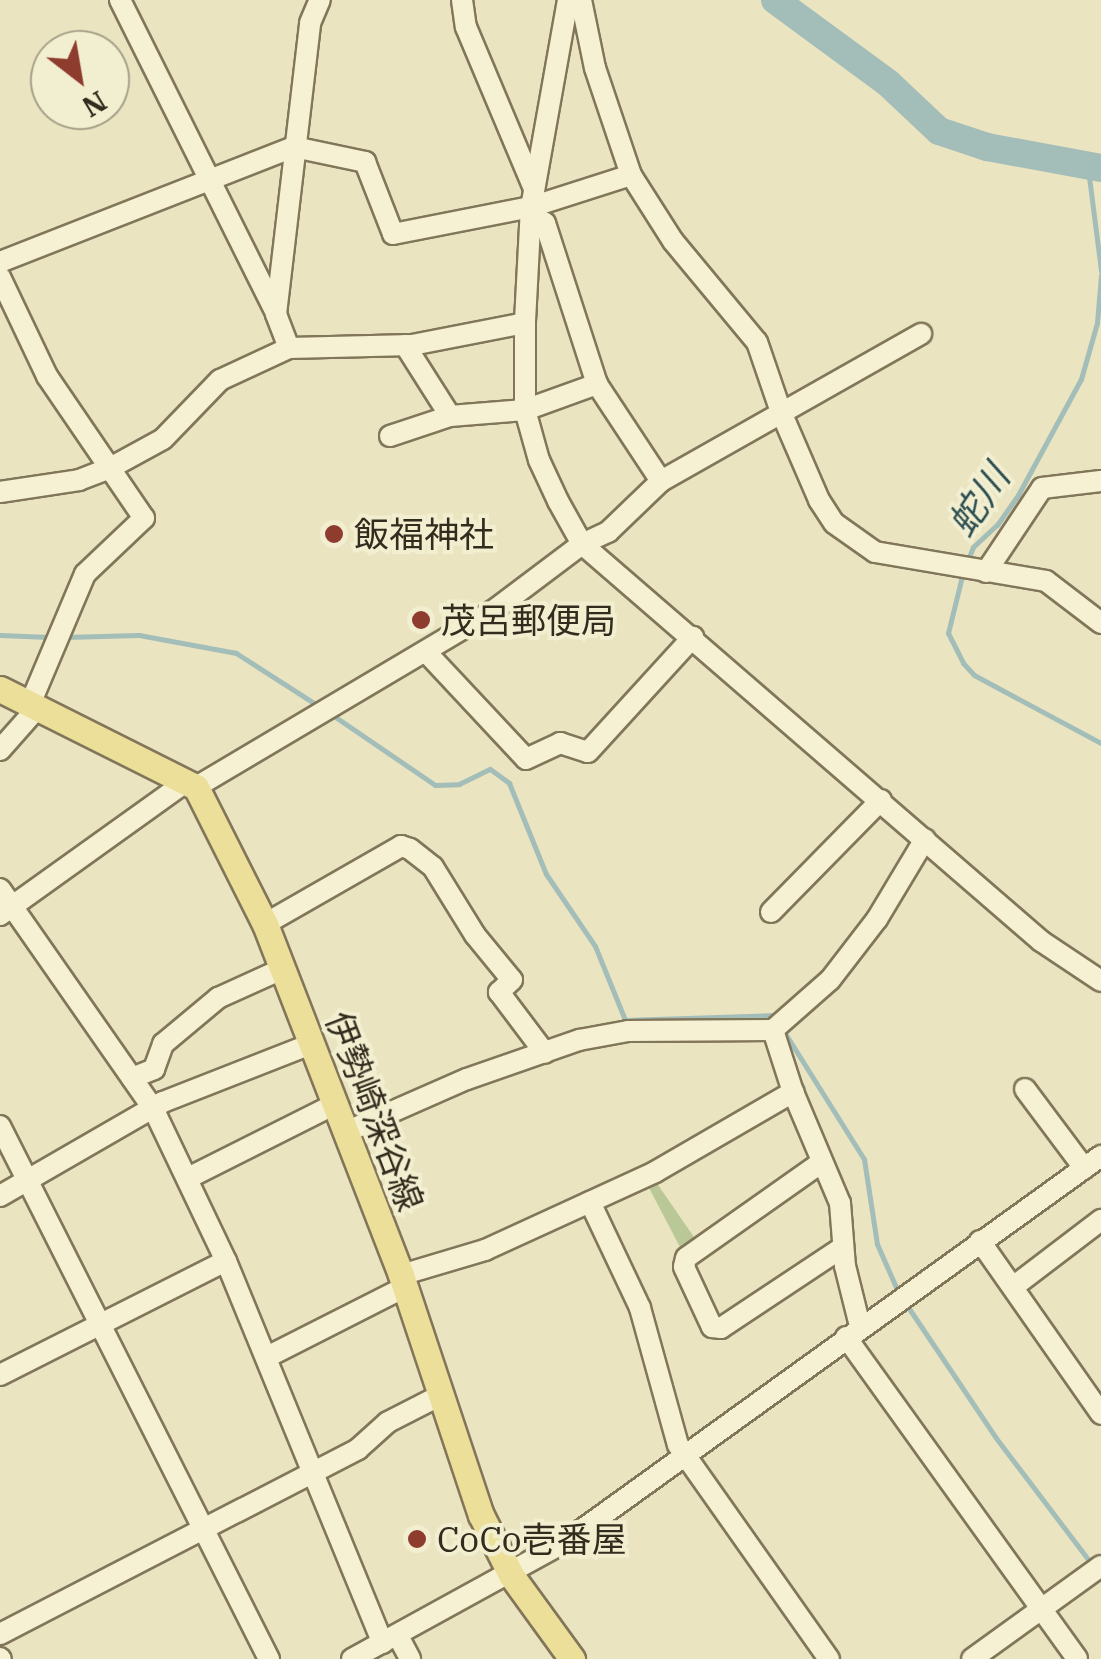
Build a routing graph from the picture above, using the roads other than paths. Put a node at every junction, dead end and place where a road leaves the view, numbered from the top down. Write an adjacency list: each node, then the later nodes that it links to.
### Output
1 (120, 0): 8 (street)
2 (320, 0): 6 (street)
3 (462, 0): 9 (street)
4 (568, 0): 9 (street)
5 (580, 0): 7 (street)
6 (294, 146): 8 (street); 9 (street); 12 (street)
7 (631, 176): 9 (street); 19 (street)
8 (209, 182): 10 (street); 12 (street)
9 (532, 205): 13 (street); 17 (street)
10 (0, 262)
11 (0, 277): 22 (street)
12 (276, 314): 16 (street)
13 (525, 322): 15 (street); 18 (street)
14 (920, 334): 19 (street)
15 (405, 345): 16 (street); 20 (street)
16 (289, 348): 22 (street)
17 (597, 384): 18 (street); 23 (street)
18 (524, 410): 20 (street); 26 (street)
19 (781, 412): 23 (street); 27 (street)
20 (450, 416): 21 (street)
21 (390, 436)
22 (110, 468): 25 (street); 32 (street)
23 (660, 481): 26 (street)
24 (1101, 481): 27 (street)
25 (0, 492)
26 (582, 544): 29 (street); 30 (street)
27 (986, 572): 28 (street)
28 (1101, 624)
29 (693, 637): 30 (street); 35 (street)
30 (426, 652): 34 (street)
31 (0, 690): 32 (main road)
32 (34, 705): 33 (street); 34 (main road)
33 (0, 750)
34 (191, 784): 37 (street); 39 (main road, 伊勢崎深谷線)
35 (881, 800): 36 (street); 38 (street)
36 (926, 839): 41 (street); 42 (street)
37 (4, 903): 45 (street)
38 (770, 912)
39 (265, 924): 40 (main road, 伊勢崎深谷線); 44 (street)
40 (282, 969): 43 (main road, 伊勢崎深谷線); 45 (street)
41 (1101, 981)
42 (773, 1030): 44 (street); 47 (street)
43 (312, 1044): 48 (main road, 伊勢崎深谷線); 49 (street)
44 (545, 1052): 51 (street)
45 (132, 1078): 49 (street)
46 (1024, 1088): 53 (street)
47 (793, 1092): 52 (street); 57 (street)
48 (335, 1104): 51 (main road, 伊勢崎深谷線); 54 (street)
49 (153, 1108): 54 (street); 55 (street)
50 (0, 1126): 55 (street)
51 (346, 1132): 62 (main road, 伊勢崎深谷線)
52 (822, 1162): 60 (street); 60 (street)
53 (1093, 1162): 59 (street)
54 (188, 1178): 61 (street)
55 (26, 1182): 56 (street); 64 (street)
56 (0, 1196)
57 (590, 1202): 62 (street); 70 (street)
58 (1101, 1220): 63 (street)
59 (980, 1241): 63 (street); 65 (street)
60 (843, 1246): 65 (street)
61 (226, 1261): 64 (street); 66 (street)
62 (403, 1281): 66 (street); 68 (main road, 伊勢崎深谷線)
63 (1013, 1286): 69 (street)
64 (98, 1326): 67 (street); 72 (street)
65 (853, 1331): 70 (street); 75 (street)
66 (266, 1357): 71 (street)
67 (0, 1375)
68 (441, 1396): 71 (street); 74 (main road, 伊勢崎深谷線)
69 (1101, 1414)
70 (685, 1455): 74 (street); 82 (street)
71 (310, 1471): 72 (street); 77 (street)
72 (200, 1528): 76 (street); 78 (street)
73 (1101, 1566): 75 (street)
74 (510, 1575): 77 (street); 81 (main road, 伊勢崎深谷線)
75 (1042, 1609): 83 (street); 84 (street)
76 (0, 1634)
77 (391, 1639): 79 (street); 80 (street)
78 (269, 1659)
79 (352, 1659)
80 (410, 1659)
81 (572, 1659)
82 (829, 1659)
83 (972, 1659)
84 (1078, 1659)

